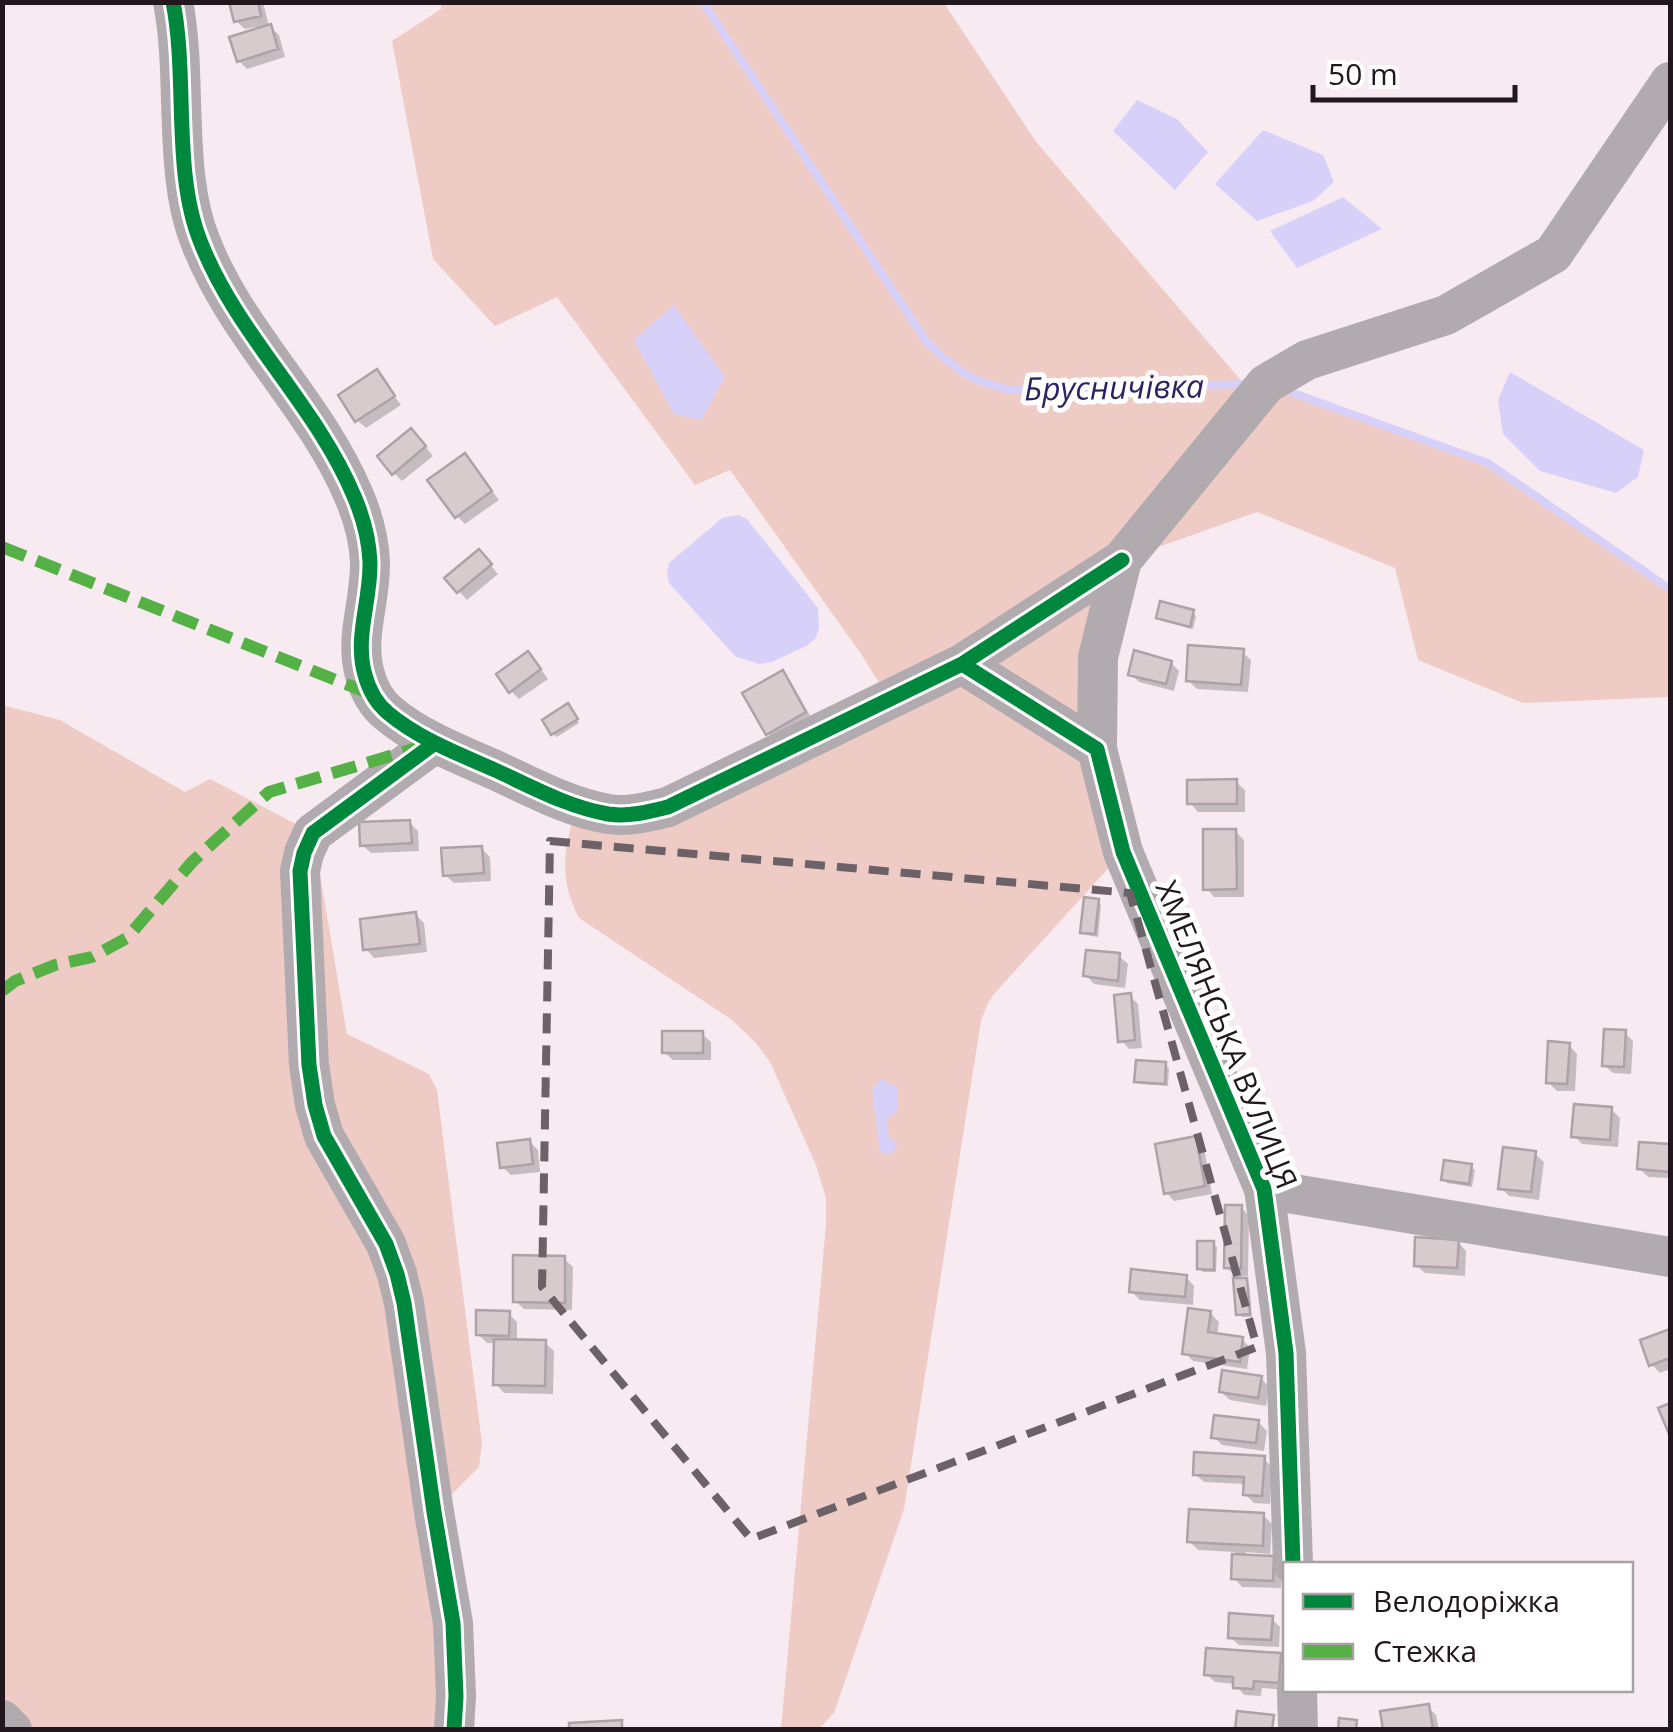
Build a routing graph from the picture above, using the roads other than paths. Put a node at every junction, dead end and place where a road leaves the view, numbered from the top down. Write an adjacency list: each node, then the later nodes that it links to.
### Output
1 (173, 2): 5 (street)
2 (1670, 82): 3 (street)
3 (1122, 560): 4 (street); 6 (street, ХМЕЛЯНСЬКА ВУЛИЦЯ)
4 (962, 664): 5 (street); 6 (street)
5 (434, 743): 13 (street)
6 (1097, 749): 7 (street, ХМЕЛЯНСЬКА ВУЛИЦЯ)
7 (1264, 1189): 8 (street); 9 (street, ХМЕЛЯНСЬКА ВУЛИЦЯ)
8 (1670, 1257)
9 (1293, 1562)
10 (1297, 1692): 14 (street)
11 (2, 1720): 12 (street)
12 (12, 1730)
13 (454, 1730)
14 (1298, 1730)

